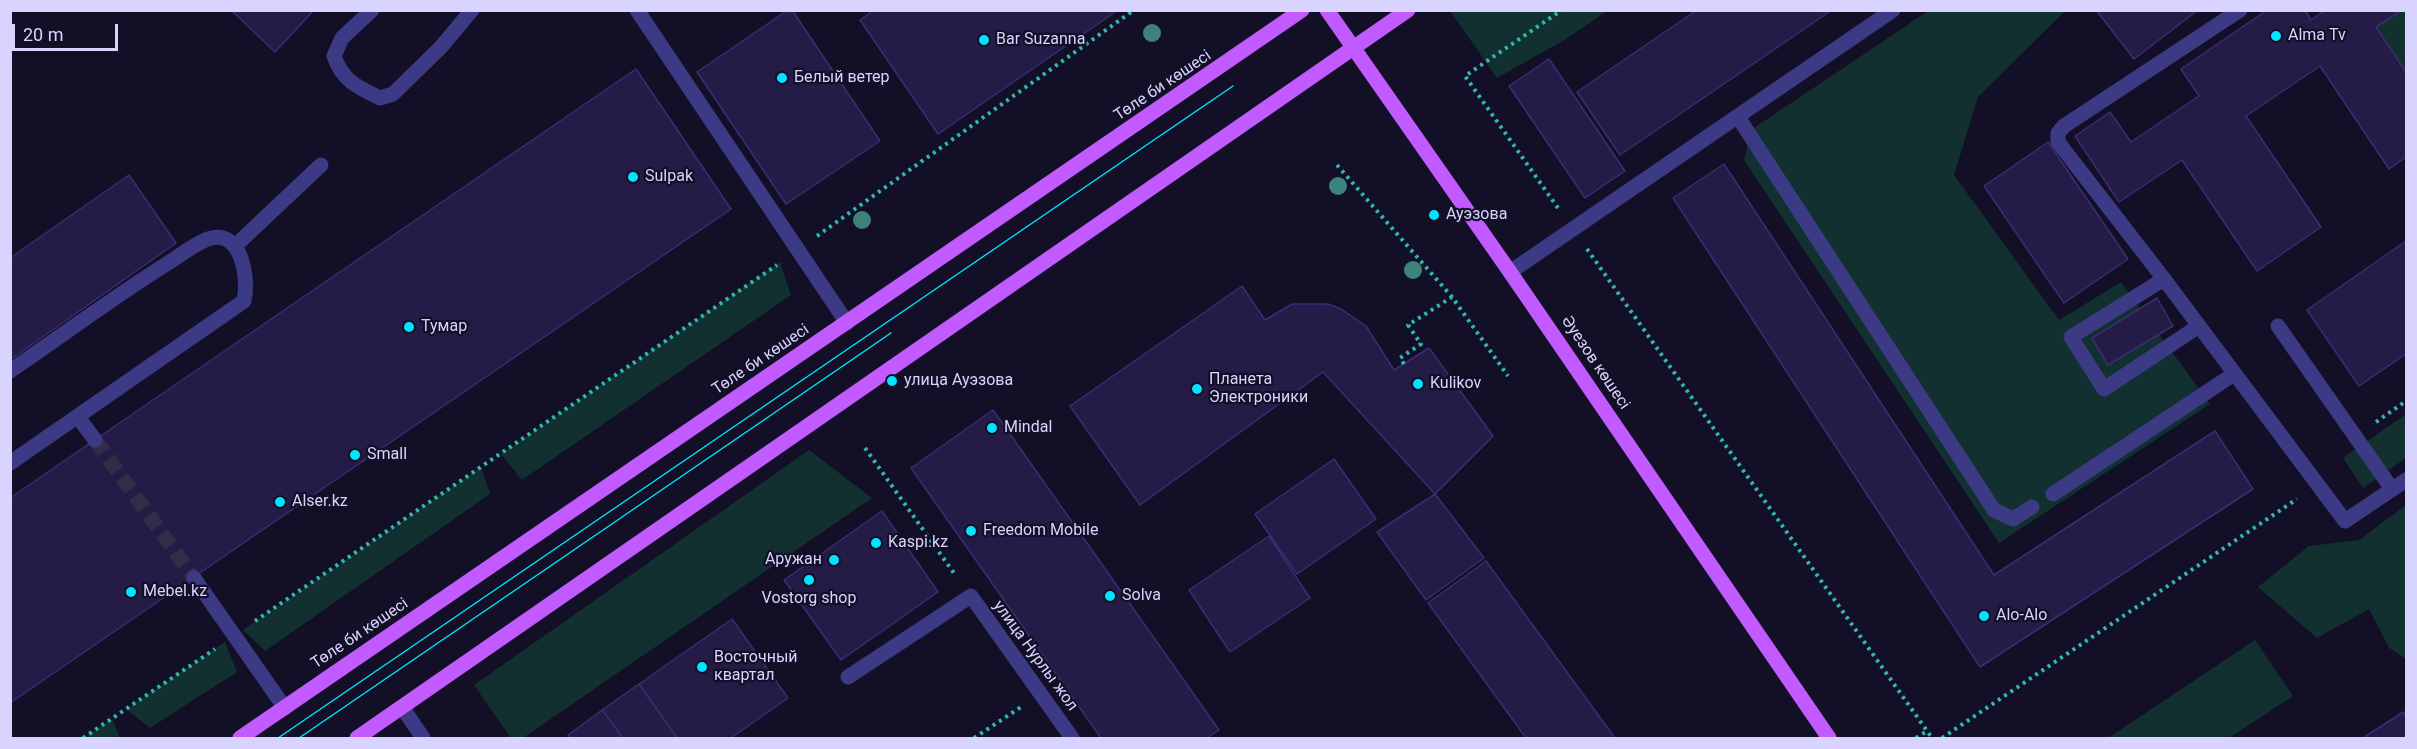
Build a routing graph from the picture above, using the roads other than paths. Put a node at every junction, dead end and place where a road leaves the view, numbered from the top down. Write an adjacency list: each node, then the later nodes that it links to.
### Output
1 (372, 10): 2 (street)
2 (472, 10)
3 (637, 10): 15 (street)
4 (1302, 10): 15 (main road, Төле би көшесі)
5 (1326, 10): 9 (main road, Әуезов көшесі)
6 (1408, 10): 9 (main road)
7 (1893, 10): 10 (street)
8 (2240, 10): 14 (street)
9 (1353, 48): 13 (main road, Әуезов көшесі); 29 (main road)
10 (1738, 117): 13 (street); 26 (street)
11 (321, 165): 12 (street)
12 (235, 246): 18 (street); 20 (street)
13 (1510, 272): 35 (main road, Әуезов көшесі)
14 (2164, 279): 16 (street); 16 (street)
15 (848, 323): 30 (main road, Төле би көшесі)
16 (2199, 326): 19 (street)
17 (2278, 326): 24 (street)
18 (10, 371)
19 (2234, 374): 24 (street); 25 (street)
20 (78, 417): 21 (street); 22 (street)
21 (95, 440)
22 (10, 463)
23 (2406, 480): 24 (street)
24 (2392, 489)
25 (2053, 494)
26 (2032, 507)
27 (194, 578): 30 (street)
28 (848, 677): 34 (street, улица Нурлы жол)
29 (402, 707): 32 (main road); 33 (street)
30 (285, 708): 31 (main road, Төле би көшесі)
31 (240, 738)
32 (357, 738)
33 (423, 738)
34 (1072, 738)
35 (1829, 738)

